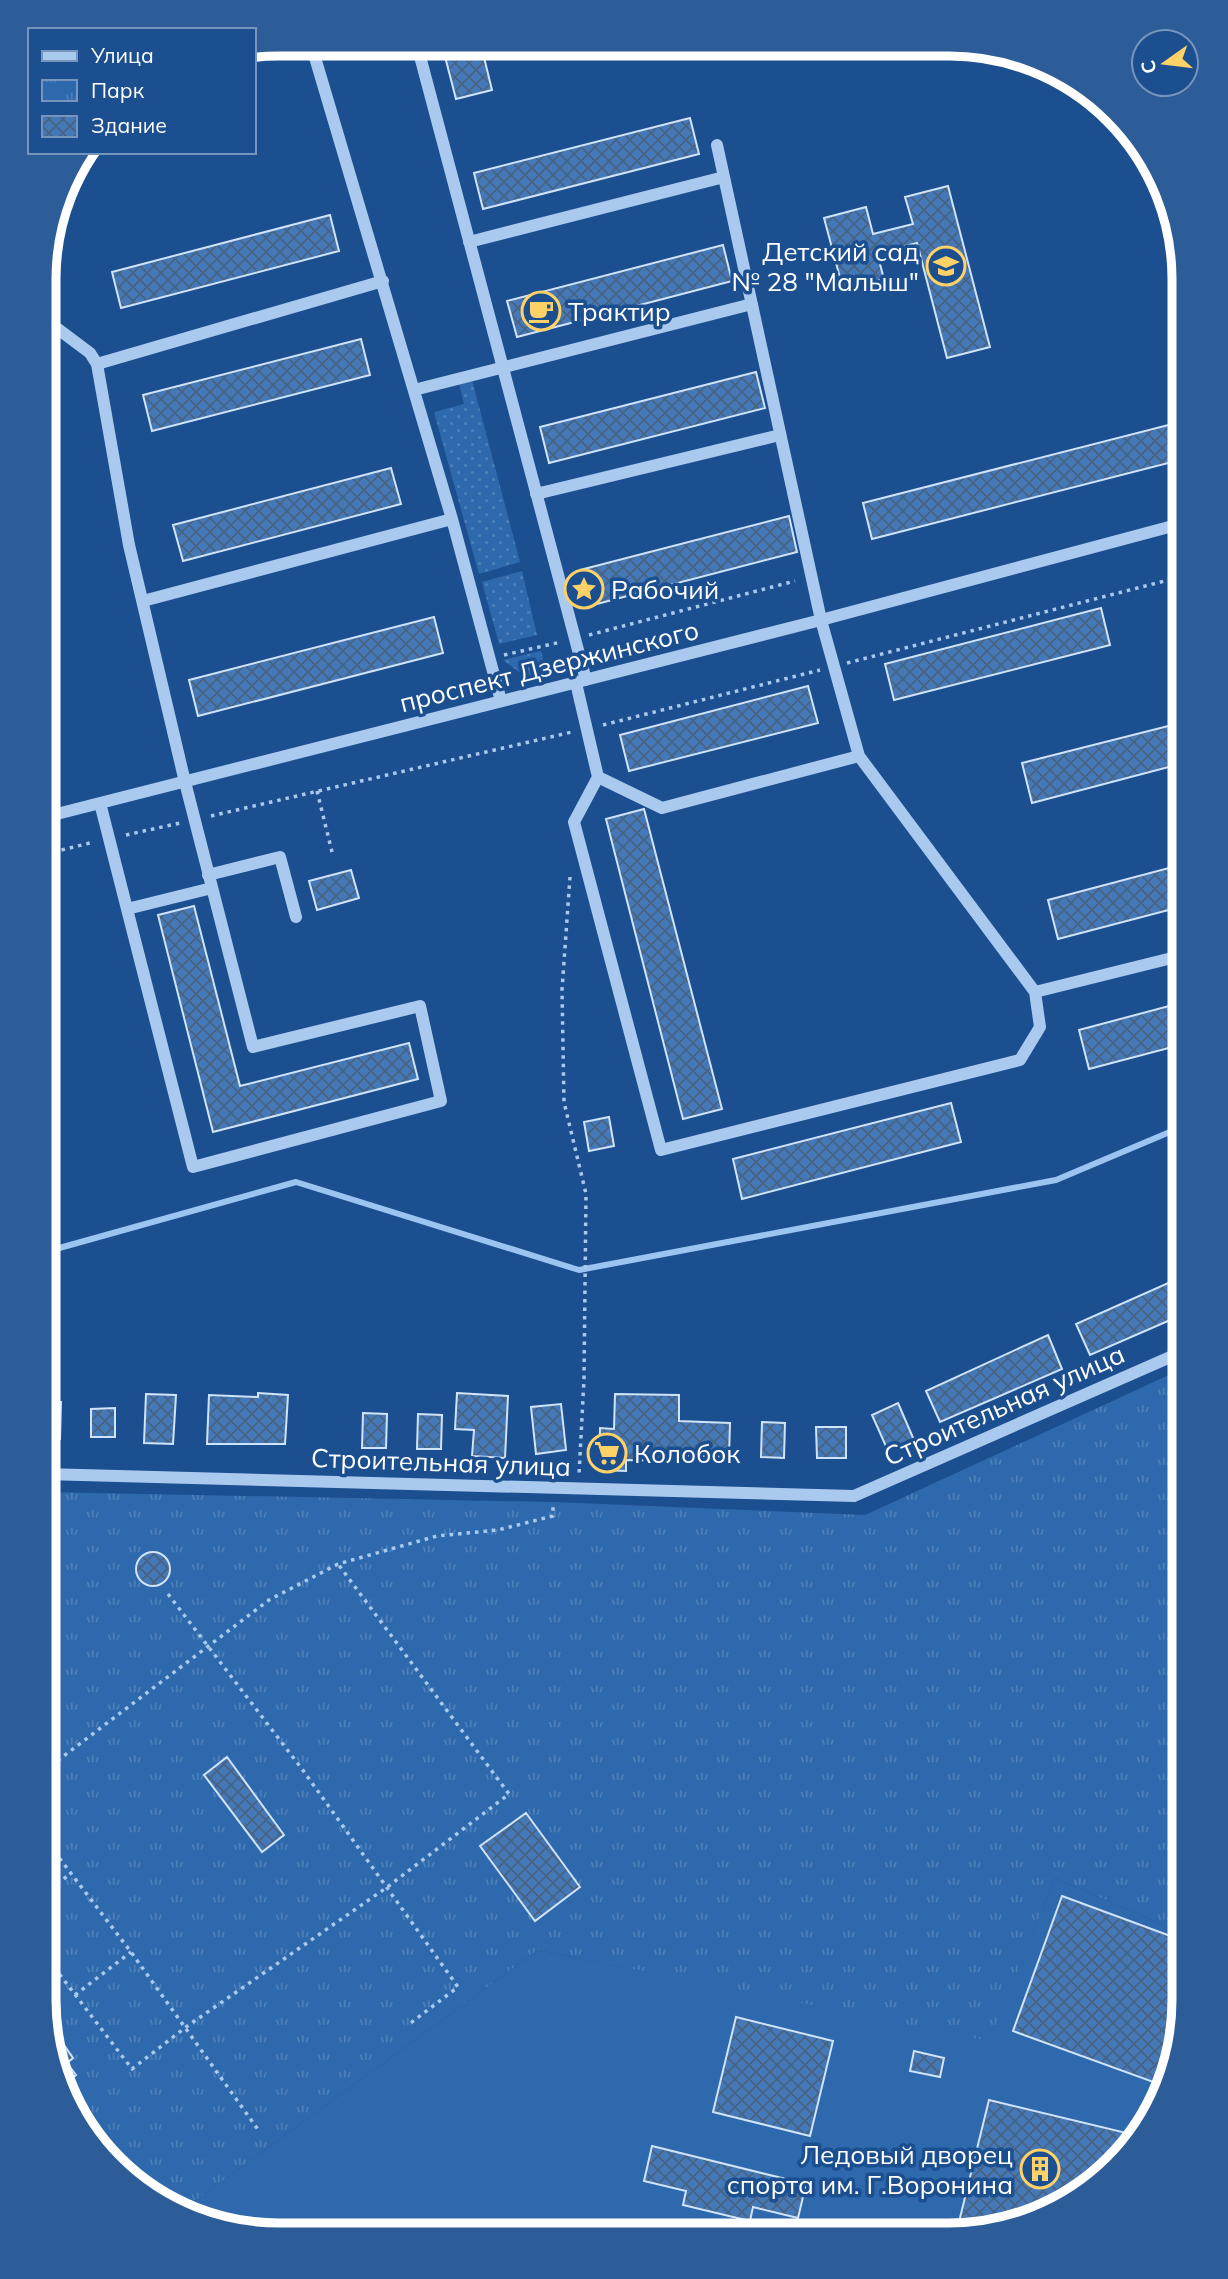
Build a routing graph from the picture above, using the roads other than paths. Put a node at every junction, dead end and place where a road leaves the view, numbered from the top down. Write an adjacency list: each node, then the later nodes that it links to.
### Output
1 (315, 56): 6 (street)
2 (420, 56): 5 (street)
3 (717, 145): 4 (street)
4 (724, 177): 5 (street); 7 (street)
5 (469, 242): 10 (street)
6 (383, 281): 9 (street); 11 (street)
7 (752, 304): 10 (street); 12 (street)
8 (56, 328): 9 (street)
9 (97, 364): 16 (street)
10 (502, 367): 11 (street); 13 (street)
11 (414, 390): 14 (street)
12 (780, 435): 13 (street); 17 (street)
13 (536, 494): 18 (street)
14 (452, 519): 16 (street); 19 (street)
15 (1172, 526): 17 (street, проспект Дзержинского)
16 (143, 601): 22 (street)
17 (821, 620): 18 (street, проспект Дзержинского); 20 (street)
18 (581, 682): 19 (street, проспект Дзержинского); 21 (street)
19 (502, 701): 22 (street, проспект Дзержинского)
20 (859, 756): 21 (street); 29 (street)
21 (598, 777): 29 (street)
22 (185, 782): 23 (street, проспект Дзержинского); 25 (street)
23 (100, 803): 24 (street, проспект Дзержинского); 26 (street)
24 (56, 814)
25 (210, 882): 26 (street); 26 (street); 27 (street)
26 (127, 909)
27 (296, 917)
28 (1172, 958): 29 (street)
29 (1035, 992)
30 (1172, 1356): 31 (street, Строительная улица)
31 (56, 1474)

